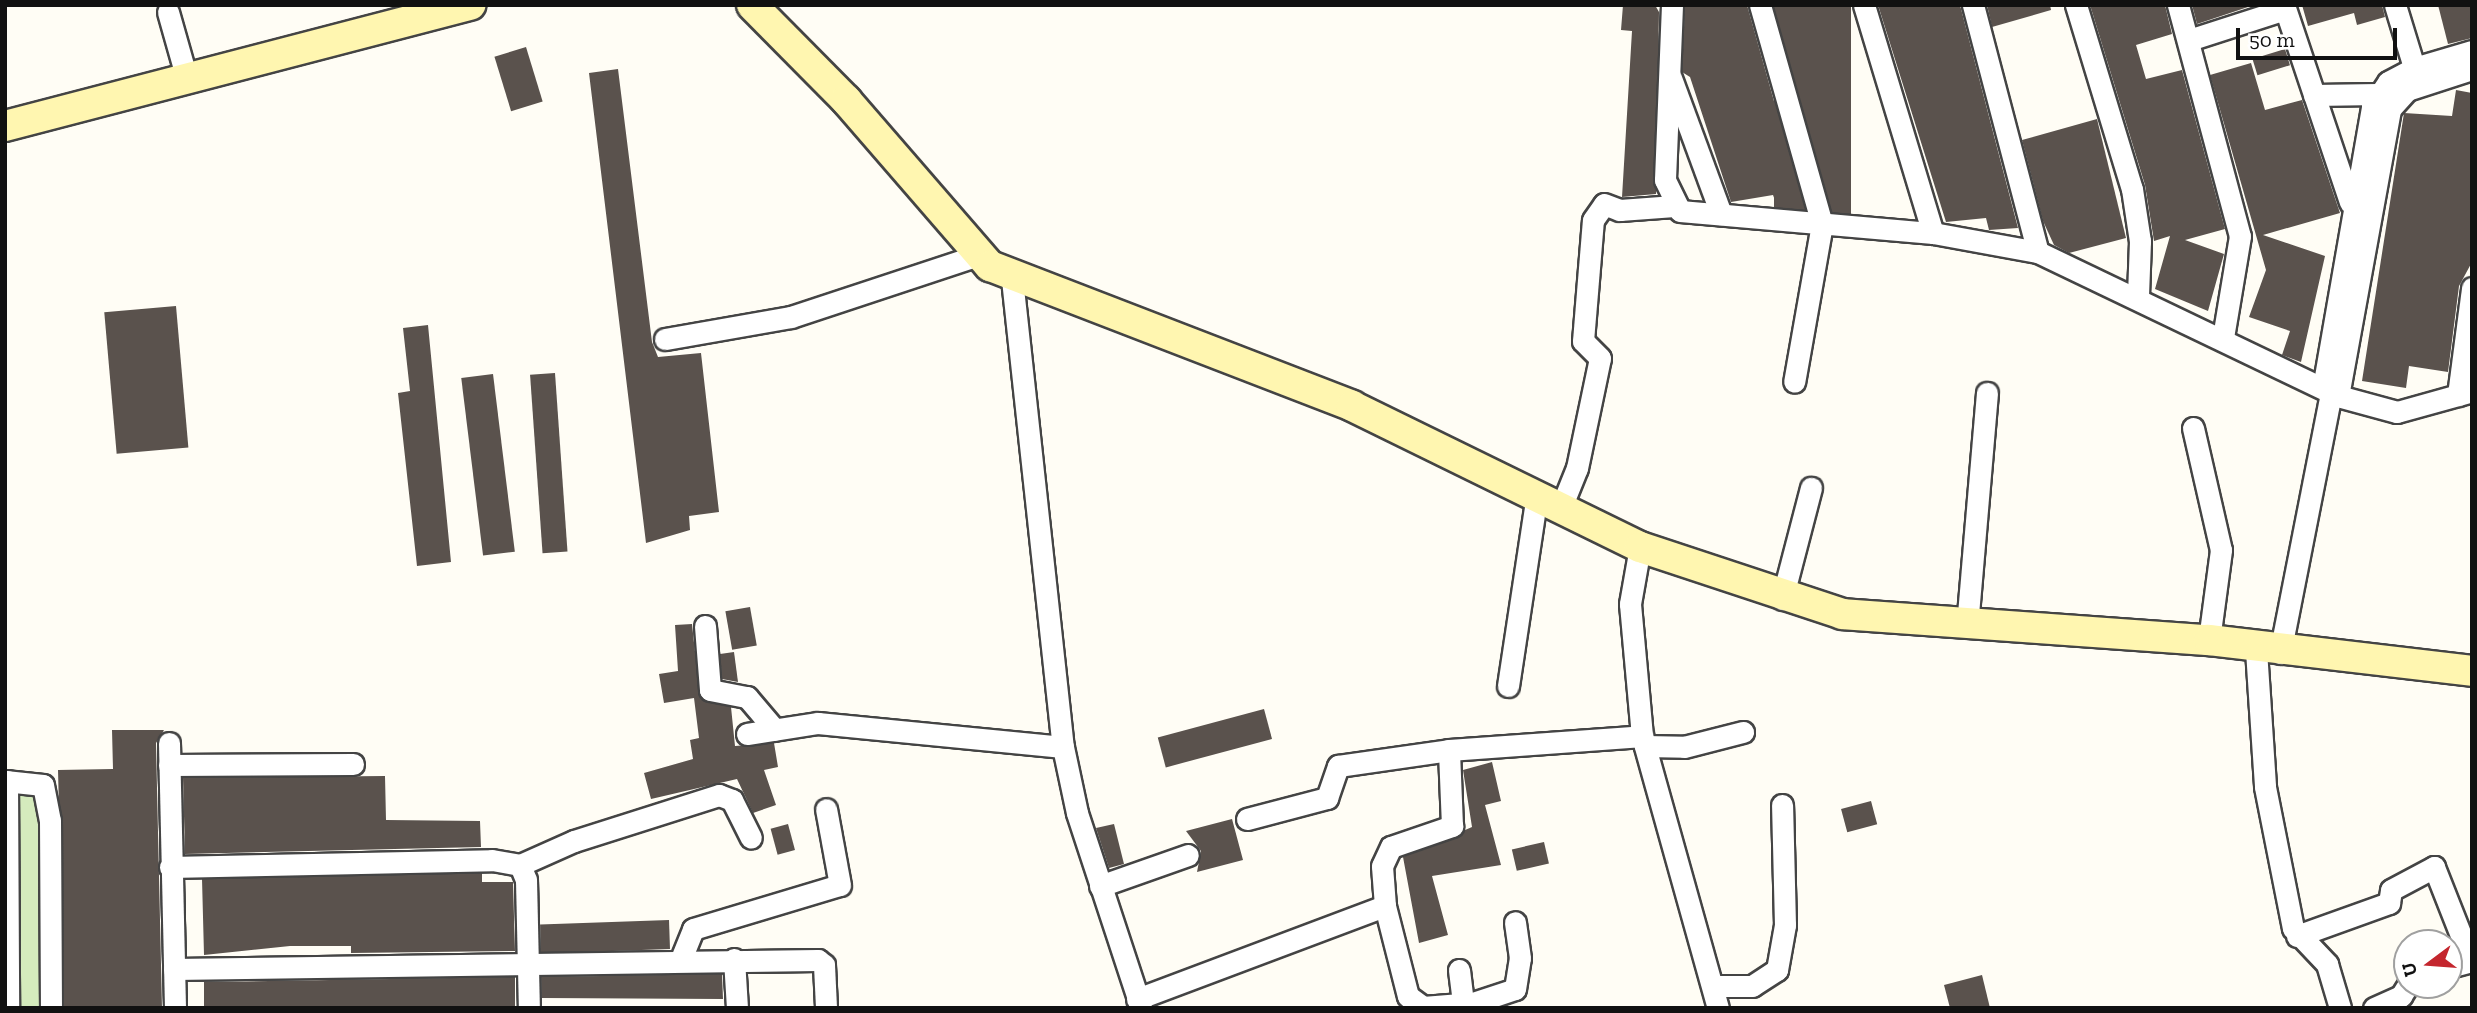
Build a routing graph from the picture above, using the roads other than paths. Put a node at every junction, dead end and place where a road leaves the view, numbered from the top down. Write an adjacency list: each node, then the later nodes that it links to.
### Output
1 (471, 5): 11 (street)
2 (752, 5): 29 (street)
3 (1672, 5): 17 (street)
4 (1760, 5): 26 (street)
5 (1864, 5): 27 (street)
6 (1973, 5): 28 (street)
7 (2076, 5): 32 (street)
8 (2178, 5): 14 (street)
9 (2395, 5): 18 (street)
10 (2285, 7): 14 (street); 21 (street)
11 (434, 9): 13 (street)
12 (168, 12): 19 (street)
13 (396, 14): 19 (street)
14 (2189, 40): 33 (street)
15 (2472, 51): 18 (street)
16 (2472, 69): 18 (street)
17 (1670, 74): 24 (street); 25 (street)
18 (2416, 76): 20 (street); 36 (street)
19 (187, 79): 22 (street)
20 (2378, 94): 21 (street); 23 (street)
21 (2314, 95): 23 (street)
22 (5, 126)
23 (2351, 205): 36 (street)
24 (1674, 206): 25 (street); 41 (street)
25 (1721, 214): 26 (street)
26 (1822, 224): 27 (street); 35 (street)
27 (1933, 233): 28 (street)
28 (2038, 252): 32 (street)
29 (978, 255): 30 (street); 34 (street)
30 (1012, 279): 41 (street); 55 (street)
31 (2472, 288): 38 (street)
32 (2138, 295): 33 (street)
33 (2223, 338): 36 (street)
34 (665, 339)
35 (1794, 382)
36 (2331, 392): 38 (street); 47 (street)
37 (1987, 393): 45 (street)
38 (2465, 393)
39 (2193, 428): 46 (street)
40 (1811, 488): 43 (street)
41 (1548, 505): 42 (street); 49 (street)
42 (1640, 547): 43 (street); 53 (street)
43 (1783, 599): 45 (street)
44 (705, 626): 50 (street)
45 (1967, 626): 46 (street)
46 (2209, 640): 47 (street)
47 (2268, 651): 48 (street); 70 (street)
48 (2472, 671)
49 (1508, 686)
50 (775, 730): 52 (street); 55 (street)
51 (1743, 733): 53 (street)
52 (747, 734)
53 (1644, 741): 56 (street); 77 (street)
54 (169, 743): 58 (street)
55 (1063, 747): 67 (street)
56 (1449, 750): 62 (street); 68 (street)
57 (353, 764): 58 (street)
58 (169, 765): 66 (street)
59 (6, 781): 81 (street); 82 (street)
60 (1782, 805): 77 (street)
61 (826, 809): 71 (street)
62 (1247, 819)
63 (751, 838): 65 (street)
64 (1188, 855): 67 (street)
65 (520, 865): 66 (street); 73 (street)
66 (170, 867): 75 (street)
67 (1100, 886): 79 (street)
68 (1385, 906): 79 (street); 80 (street)
69 (1515, 922): 80 (street)
70 (2297, 936): 74 (street); 88 (street)
71 (681, 959): 72 (street); 73 (street)
72 (734, 959): 85 (street); 86 (street)
73 (528, 960): 75 (street); 84 (street)
74 (2471, 961)
75 (174, 969): 83 (street)
76 (1459, 970): 80 (street)
77 (1713, 986): 87 (street)
78 (2394, 999): 89 (street)
79 (1139, 1003)
80 (1463, 1005)
81 (8, 1008)
82 (51, 1008)
83 (175, 1008)
84 (529, 1008)
85 (737, 1008)
86 (826, 1008)
87 (1718, 1008)
88 (2340, 1008)
89 (2374, 1008)

